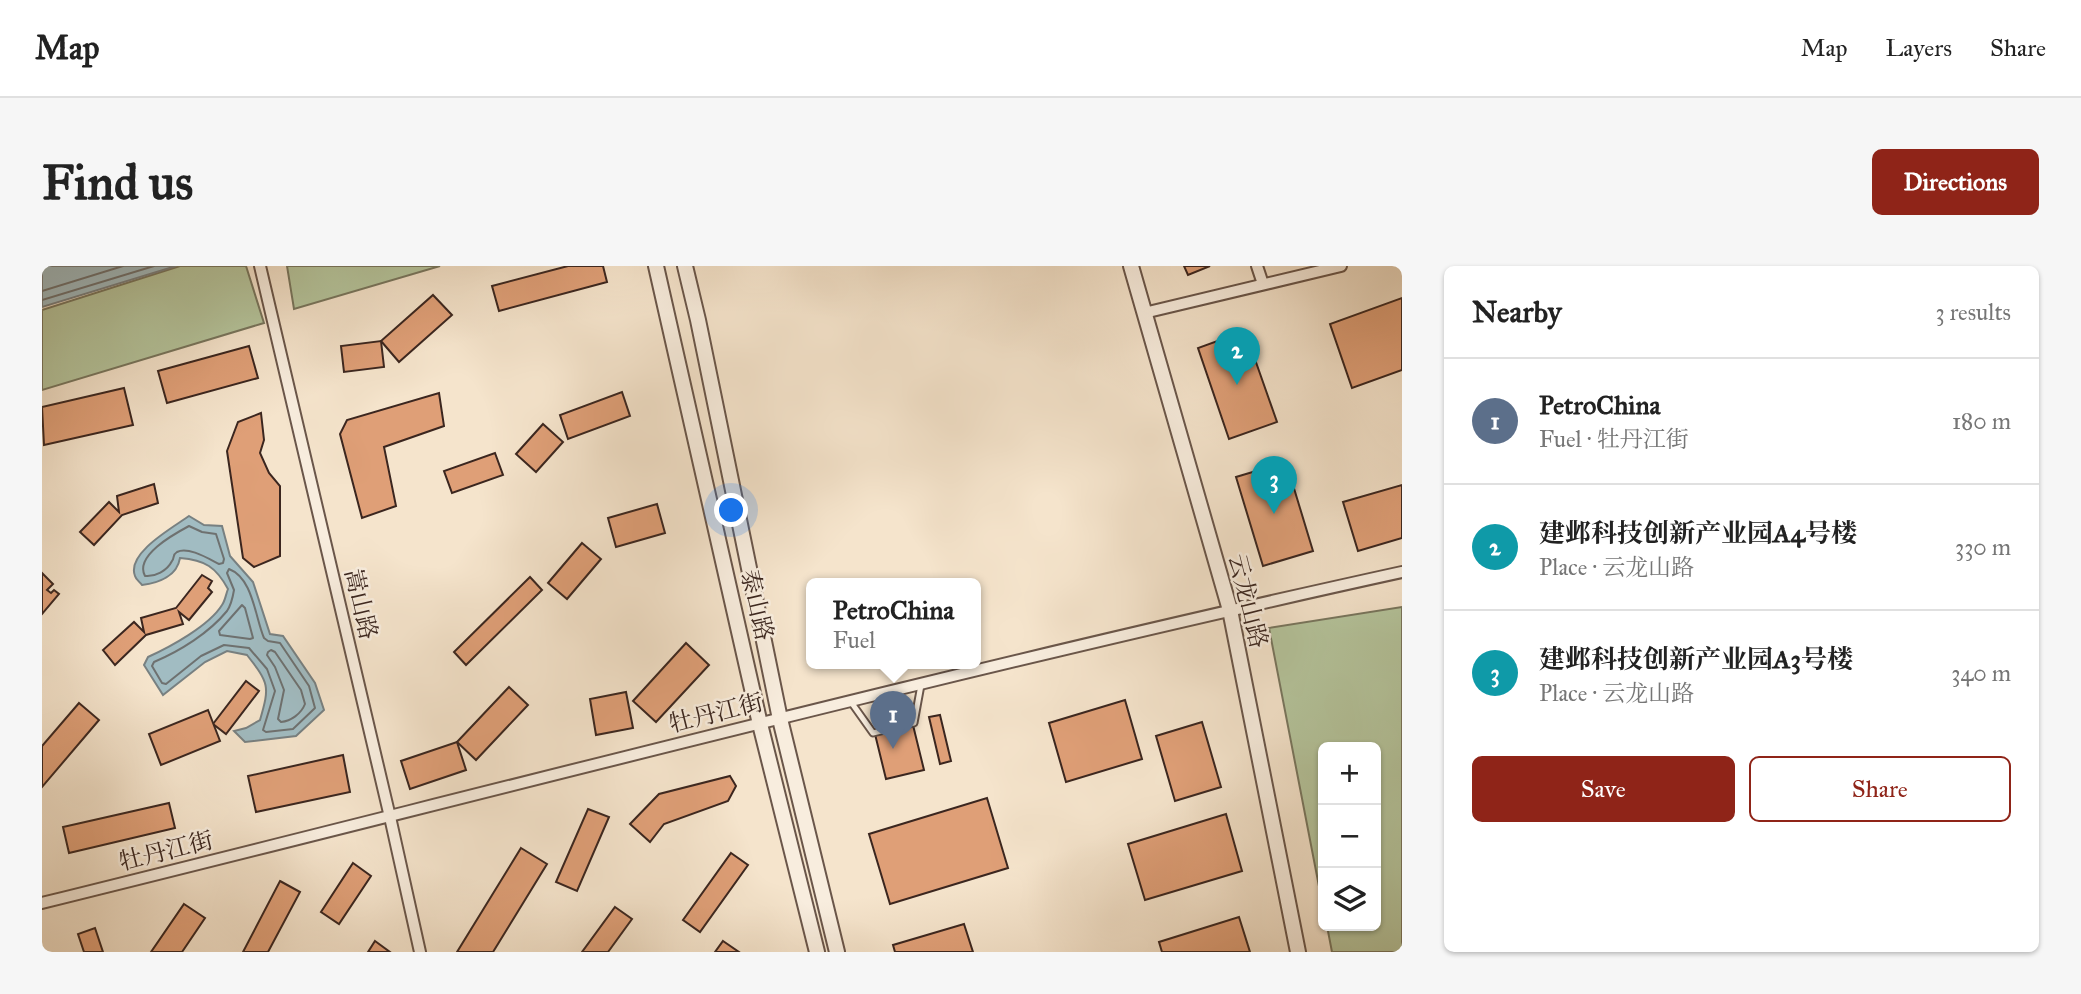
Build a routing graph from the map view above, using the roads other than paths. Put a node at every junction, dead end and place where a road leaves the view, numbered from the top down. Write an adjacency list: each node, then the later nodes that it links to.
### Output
1 (260, 266): 15 (street, 嵩山路)
2 (656, 266): 14 (street, 泰山路)
3 (685, 266): 13 (street, 泰山路)
4 (1131, 266): 8 (street, 云龙山路)
5 (1257, 266): 7 (street)
6 (1341, 266): 7 (street)
7 (1262, 285): 8 (street)
8 (1144, 313): 10 (street, 云龙山路)
9 (1402, 572): 10 (street, 牡丹江街)
10 (1230, 610): 11 (street, 牡丹江街); 20 (street, 云龙山路)
11 (921, 685): 12 (street, 牡丹江街); 12 (lane)
12 (851, 702): 13 (street, 牡丹江街)
13 (780, 719): 14 (street, 牡丹江街); 19 (street, 泰山路)
14 (760, 724): 15 (street, 牡丹江街); 18 (street, 泰山路)
15 (390, 817): 16 (street, 牡丹江街); 17 (street, 嵩山路)
16 (42, 903)
17 (420, 952)
18 (817, 952)
19 (837, 952)
20 (1298, 952)

